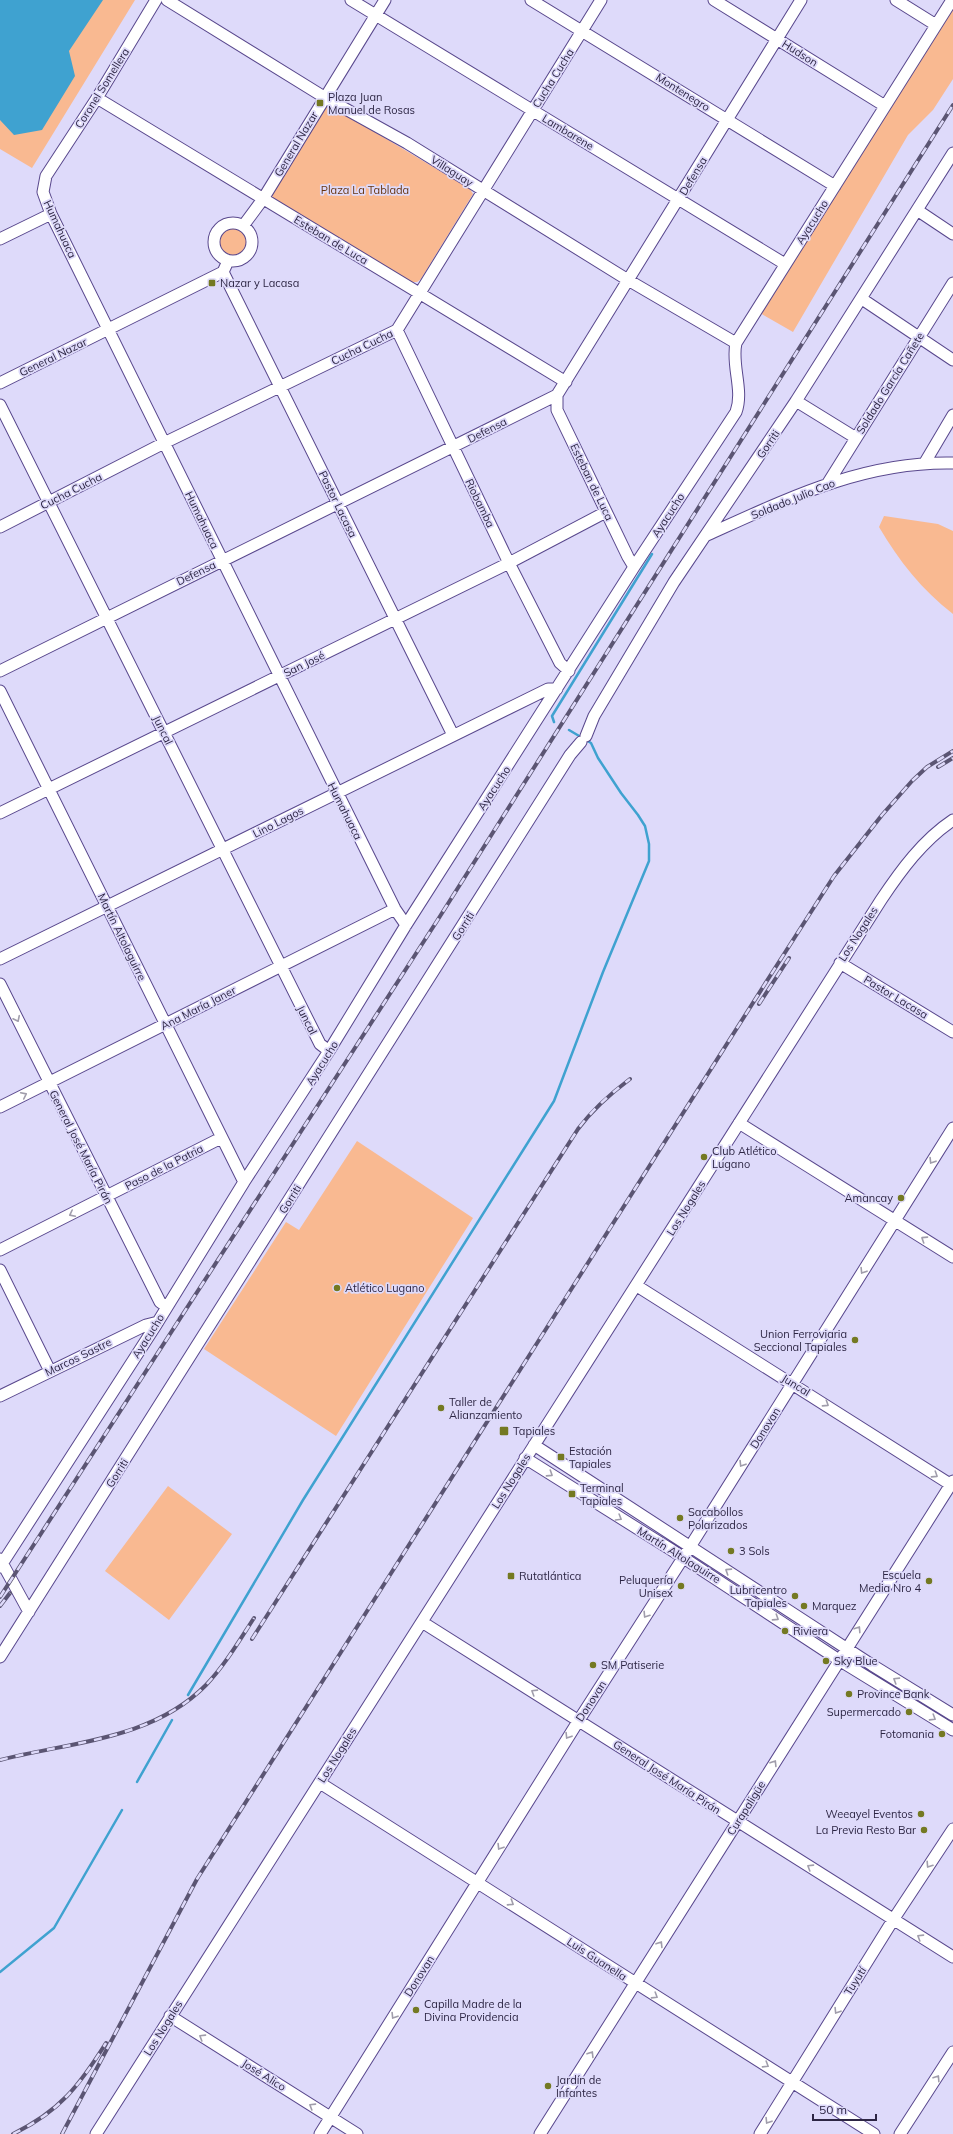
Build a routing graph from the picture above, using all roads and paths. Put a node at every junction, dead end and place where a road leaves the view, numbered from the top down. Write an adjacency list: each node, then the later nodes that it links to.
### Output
1 (156, 0): 16 (street, Coronel Somellera)
2 (167, 0): 15 (street, Villaguay)
3 (351, 0): 11 (street, Lambarene)
4 (385, 0): 11 (street, General Nazar)
5 (532, 0): 13 (street, Montenegro)
6 (601, 0): 13 (street, Cucha Cucha)
7 (714, 0): 14 (street, Hudson)
8 (801, 0): 14 (street, Defensa)
9 (896, 0): 12 (street)
10 (952, 0): 12 (street, Ayacucho)
11 (376, 15): 15 (street, General Nazar); 18 (street, Lambarene)
12 (936, 25): 17 (street, Ayacucho)
13 (582, 30): 18 (street, Cucha Cucha); 19 (street, Montenegro)
14 (778, 39): 17 (street, Hudson); 19 (street, Defensa)
15 (324, 97): 23 (street, Villaguay); 24 (street, General Nazar)
16 (96, 98): 21 (street, Coronel Somellera); 24 (street, Esteban de Luca)
17 (885, 106): 22 (street, Ayacucho)
18 (532, 110): 23 (street, Cucha Cucha); 25 (street, Lambarene)
19 (728, 119): 22 (street, Montenegro); 25 (street, Defensa)
20 (953, 154): 26 (street, Gorriti)
21 (46, 176): 27 (street, Humahuaca)
22 (835, 186): 32 (street, Ayacucho)
23 (484, 191): 34 (street, Villaguay); 36 (street, Cucha Cucha)
24 (264, 199): 28 (street, General Nazar); 36 (street, Esteban de Luca)
25 (679, 199): 32 (street, Lambarene); 34 (street, Defensa)
26 (917, 210): 29 (street); 37 (street, Gorriti)
27 (51, 214): 30 (street); 38 (street, Humahuaca)
28 (243, 226): 31 (street); 31 (street)
29 (953, 234)
30 (0, 239)
31 (228, 261): 33 (street)
32 (785, 264): 41 (street, Ayacucho)
33 (223, 272): 38 (street, General Nazar); 45 (street, Pastor Lacasa)
34 (628, 280): 41 (street, Villaguay); 43 (street, Defensa)
35 (953, 283): 40 (street, Soldado García Cañete)
36 (420, 294): 39 (street, Cucha Cucha); 43 (street, Esteban de Luca)
37 (862, 299): 40 (street); 47 (street, Gorriti)
38 (108, 330): 44 (street, General Nazar); 51 (street, Humahuaca)
39 (397, 330): 45 (street, Cucha Cucha); 52 (street, Riobamba)
40 (919, 337): 42 (street); 50 (street, Soldado García Cañete)
41 (736, 343): 63 (street, Ayacucho)
42 (953, 360)
43 (566, 382): 46 (street, Defensa)
44 (0, 383)
45 (280, 387): 51 (street, Cucha Cucha); 57 (street, Pastor Lacasa)
46 (557, 395): 52 (street, Defensa); 58 (street, Esteban de Luca)
47 (796, 401): 50 (street); 60 (street, Gorriti)
48 (0, 405): 56 (street, Juncal)
49 (953, 415): 54 (street)
50 (856, 438): 55 (street, Soldado García Cañete)
51 (164, 443): 56 (street, Cucha Cucha); 61 (street, Humahuaca)
52 (453, 447): 57 (street, Defensa); 62 (street, Riobamba)
53 (953, 463): 54 (street, Soldado Julio Cao)
54 (924, 464): 55 (street, Soldado Julio Cao)
55 (828, 483): 60 (street, Soldado Julio Cao)
56 (49, 502): 59 (street, Cucha Cucha); 64 (street, Juncal)
57 (338, 504): 61 (street, Defensa); 65 (street, Pastor Lacasa)
58 (606, 512): 62 (street, San José); 63 (street, Esteban de Luca)
59 (0, 526)
60 (707, 535): 111 (street, Gorriti)
61 (222, 560): 64 (street, Defensa); 68 (street, Humahuaca)
62 (509, 563): 65 (street, San José); 67 (street, Riobamba)
63 (634, 567): 67 (street, Ayacucho)
64 (107, 617): 66 (street, Defensa); 71 (street, Juncal)
65 (395, 620): 68 (street, San José); 72 (street, Pastor Lacasa)
66 (0, 671)
67 (568, 671): 69 (street, Ayacucho)
68 (279, 676): 71 (street, San José); 74 (street, Humahuaca)
69 (557, 689): 72 (street, Lino Lagos); 80 (street, Ayacucho)
70 (0, 691): 73 (street, Martín Altolaguirre)
71 (165, 732): 73 (street, San José); 77 (street, Juncal)
72 (453, 735): 74 (street, Lino Lagos)
73 (48, 789): 75 (street, San José); 78 (street, Martín Altolaguirre)
74 (336, 793): 77 (street, Lino Lagos); 79 (street, Humahuaca)
75 (0, 813)
76 (953, 820): 82 (street, Los Nogales)
77 (222, 850): 78 (street, Lino Lagos); 83 (street, Juncal)
78 (107, 907): 81 (street, Lino Lagos); 85 (street, Martín Altolaguirre)
79 (395, 909): 80 (street, Humahuaca); 83 (street, Ana María Janer)
80 (406, 924): 87 (street, Ayacucho)
81 (0, 959)
82 (840, 963): 86 (street, Pastor Lacasa); 90 (street, Los Nogales)
83 (280, 966): 85 (street, Ana María Janer); 87 (street, Juncal)
84 (0, 984): 88 (street, General José María Pirán, one-way to 88)
85 (165, 1025): 88 (street, Ana María Janer); 92 (street, Martín Altolaguirre)
86 (953, 1032)
87 (329, 1051): 93 (street, Ayacucho)
88 (49, 1083): 89 (street, Ana María Janer, one-way to 88); 94 (street, General José María Pirán)
89 (0, 1107)
90 (739, 1123): 95 (street); 99 (street, Los Nogales)
91 (953, 1128): 95 (street, Donovan, one-way to 95)
92 (221, 1138): 93 (street, Martín Altolaguirre); 94 (street, Paso de la Patria)
93 (244, 1182): 100 (street, Ayacucho)
94 (106, 1196): 96 (street, Paso de la Patria, one-way to 96); 100 (street, General José María Pirán)
95 (895, 1220): 97 (street, one-way to 95); 103 (street, Donovan, one-way to 103)
96 (0, 1250)
97 (953, 1257)
98 (0, 1270): 102 (street)
99 (637, 1286): 103 (street, Juncal); 105 (street, Los Nogales)
100 (167, 1307): 101 (street, Ayacucho)
101 (158, 1322): 102 (street, Marcos Sastre); 110 (street, Ayacucho)
102 (50, 1371): 104 (street, Marcos Sastre)
103 (793, 1383): 107 (street, Juncal, one-way to 107); 108 (street, Donovan, one-way to 108)
104 (0, 1396)
105 (534, 1445): 106 (street, Los Nogales); 108 (street, Martín Altolaguirre)
106 (525, 1458): 109 (street, Martín Altolaguirre, one-way to 109); 112 (street, Los Nogales)
107 (952, 1484): 113 (street, Curapaligüe, one-way to 107)
108 (690, 1547): 109 (street, Donovan); 113 (street, Martín Altolaguirre, one-way to 108)
109 (683, 1558): 115 (street, Martín Altolaguirre, one-way to 115); 117 (street, Donovan, one-way to 117)
110 (1, 1563): 111 (street)
111 (29, 1612): 114 (street, Gorriti)
112 (422, 1622): 117 (street, General José María Pirán, one-way to 112); 119 (street, Los Nogales)
113 (846, 1648): 115 (street, Curapaligüe); 116 (street, Martín Altolaguirre, one-way to 113)
114 (0, 1657)
115 (839, 1660): 118 (street, Martín Altolaguirre, one-way to 118); 120 (street, Curapaligüe, one-way to 115)
116 (953, 1715)
117 (578, 1720): 120 (street, General José María Pirán); 122 (street, Donovan, one-way to 122)
118 (953, 1730)
119 (320, 1783): 122 (street, Luis Guanella); 126 (street, Los Nogales)
120 (738, 1822): 123 (street, General José María Pirán, one-way to 120); 125 (street, Curapaligüe, one-way to 120)
121 (952, 1832): 123 (street, Tuyutí, one-way to 123)
122 (478, 1882): 125 (street, Luis Guanella, one-way to 125); 129 (street, Donovan, one-way to 129)
123 (893, 1920): 124 (street, General José María Pirán, one-way to 123); 128 (street, Tuyutí, one-way to 128)
124 (953, 1957)
125 (635, 1984): 128 (street, Luis Guanella, one-way to 128); 133 (street, Curapaligüe, one-way to 125)
126 (170, 2016): 129 (street, José Alico, one-way to 126); 130 (street, Los Nogales)
127 (953, 2052): 136 (street, one-way to 127)
128 (792, 2082): 134 (street, Tuyutí, one-way to 134); 135 (street, Luis Guanella)
129 (331, 2117): 131 (street, Donovan); 132 (street, José Alico)
130 (96, 2134)
131 (320, 2134)
132 (357, 2134)
133 (540, 2134)
134 (760, 2134)
135 (874, 2134)
136 (900, 2134)

